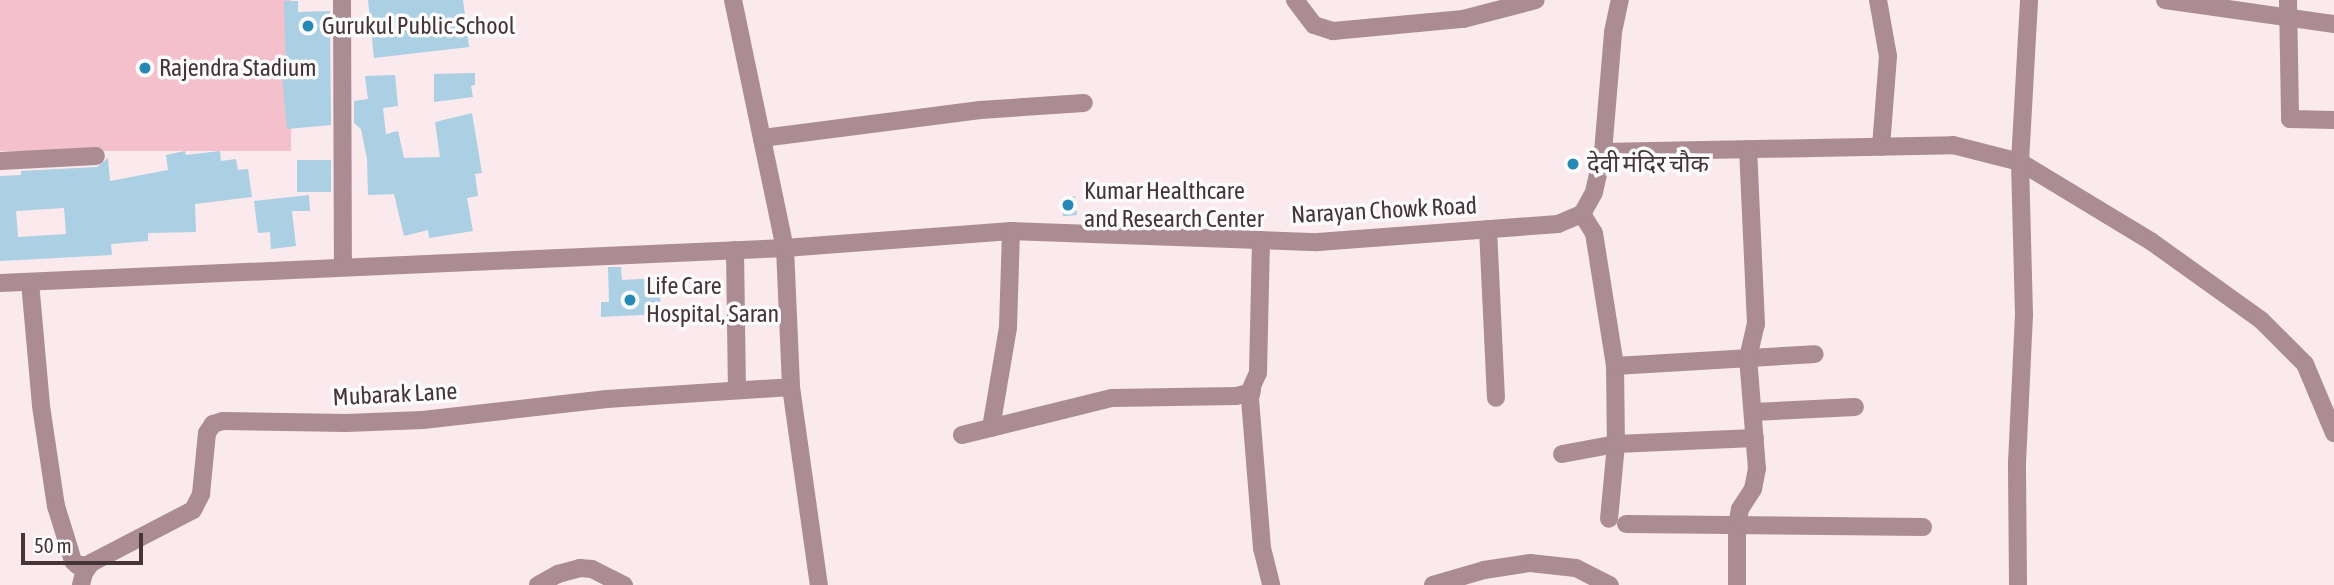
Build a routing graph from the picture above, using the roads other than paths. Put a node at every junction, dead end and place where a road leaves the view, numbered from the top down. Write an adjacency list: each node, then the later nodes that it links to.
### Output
1 (342, 0): 26 (street)
2 (733, 0): 13 (street)
3 (1295, 0): 4 (street)
4 (1536, 0)
5 (1620, 0): 16 (street)
6 (1878, 0): 14 (street)
7 (2029, 0): 19 (street)
8 (2165, 0): 9 (street)
9 (2288, 9): 10 (street); 12 (street)
10 (2334, 24)
11 (1084, 103): 13 (street)
12 (2334, 120)
13 (762, 138): 24 (street)
14 (1881, 147): 15 (street); 19 (street)
15 (1748, 149): 16 (street); 30 (street)
16 (1603, 152): 20 (street)
17 (96, 156): 18 (street)
18 (0, 161)
19 (2020, 162): 36 (street); 58 (street)
20 (1582, 214): 21 (street, Narayan Chowk Road); 31 (street)
21 (1488, 229): 23 (street, Narayan Chowk Road); 35 (street)
22 (1011, 231): 23 (street, Narayan Chowk Road); 24 (street, Narayan Chowk Road); 39 (street)
23 (1261, 240): 34 (street)
24 (785, 248): 25 (street, Narayan Chowk Road); 32 (street)
25 (735, 250): 26 (street, Narayan Chowk Road); 33 (street)
26 (343, 267): 27 (street, Narayan Chowk Road)
27 (30, 282): 28 (street, Narayan Chowk Road); 49 (street)
28 (0, 283)
29 (1815, 354): 30 (street)
30 (1748, 358): 31 (street); 38 (street)
31 (1615, 366): 43 (street)
32 (791, 387): 33 (street, Mubarak Lane); 53 (street)
33 (737, 390): 49 (street, Mubarak Lane)
34 (1252, 390): 39 (street); 54 (street)
35 (1496, 398)
36 (2327, 398): 40 (street)
37 (1855, 407): 38 (street)
38 (1753, 412): 42 (street)
39 (991, 428): 41 (street)
40 (2334, 433)
41 (962, 435)
42 (1755, 438): 43 (street); 47 (street)
43 (1616, 444): 44 (street); 45 (street)
44 (1562, 454)
45 (1608, 519)
46 (1626, 524): 47 (street)
47 (1737, 526): 48 (street); 57 (street)
48 (1923, 527)
49 (88, 566): 50 (street)
50 (81, 585)
51 (538, 585): 52 (street)
52 (624, 585)
53 (819, 585)
54 (1271, 585)
55 (1433, 585): 56 (street)
56 (1610, 585)
57 (1737, 585)
58 (2018, 585)

